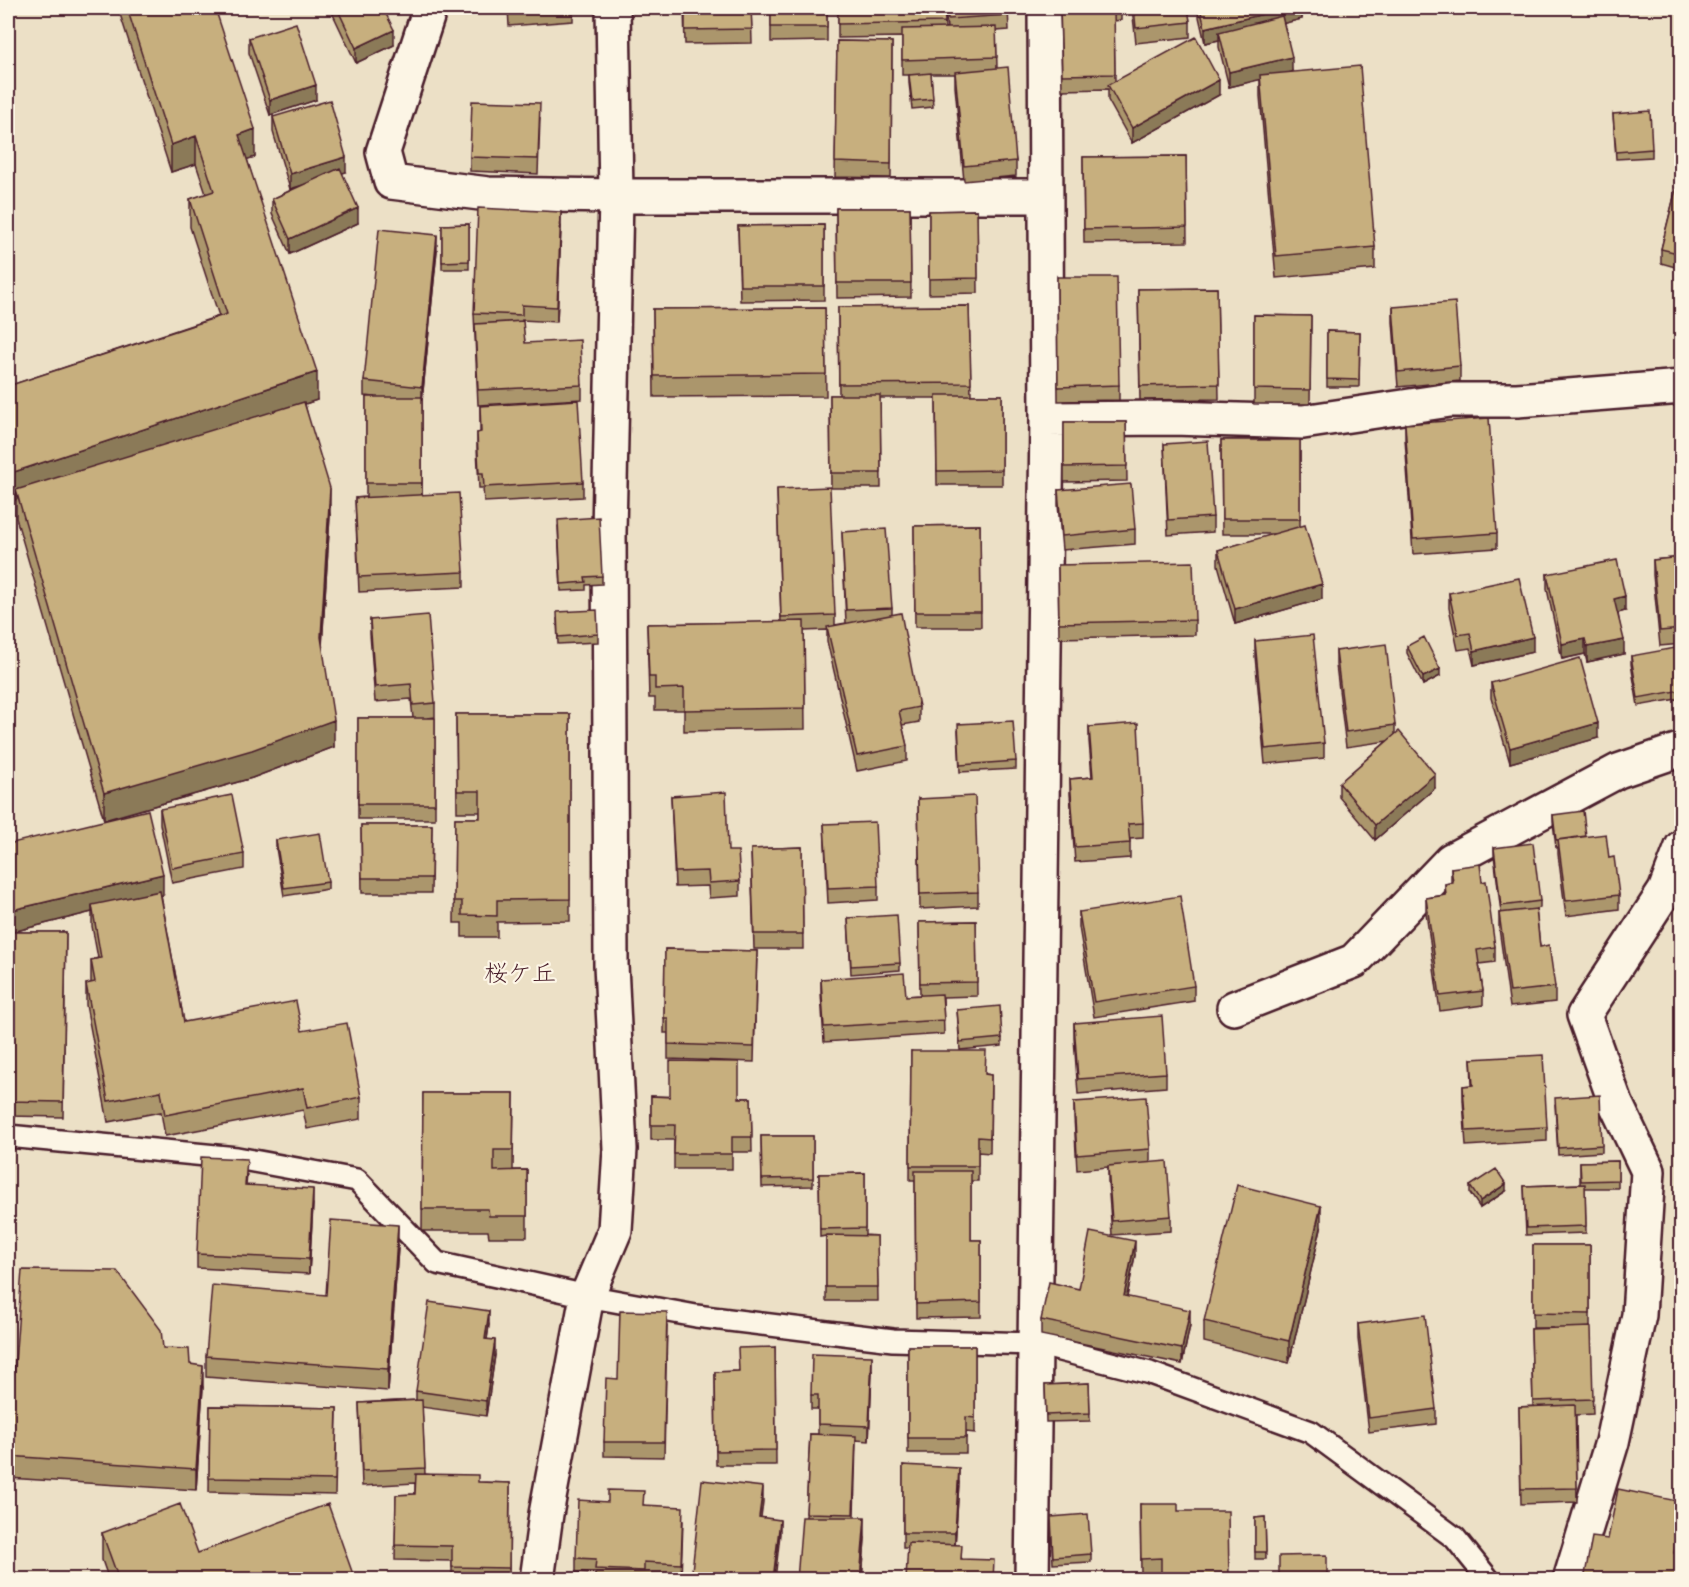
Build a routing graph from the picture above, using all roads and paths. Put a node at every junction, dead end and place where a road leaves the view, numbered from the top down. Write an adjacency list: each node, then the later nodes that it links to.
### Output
1 (430, 8): 4 (street)
2 (613, 8): 4 (street)
3 (1045, 8): 5 (street)
4 (616, 196): 5 (street); 12 (street)
5 (1046, 196): 7 (street)
6 (1682, 387): 7 (street)
7 (1047, 419): 13 (street)
8 (1682, 749): 10 (street)
9 (1682, 847): 17 (street)
10 (1234, 1008)
11 (8, 1136): 12 (lane)
12 (587, 1296): 13 (lane); 14 (street)
13 (1036, 1344): 15 (street); 16 (lane)
14 (537, 1580)
15 (1032, 1580)
16 (1489, 1580)
17 (1570, 1580)

